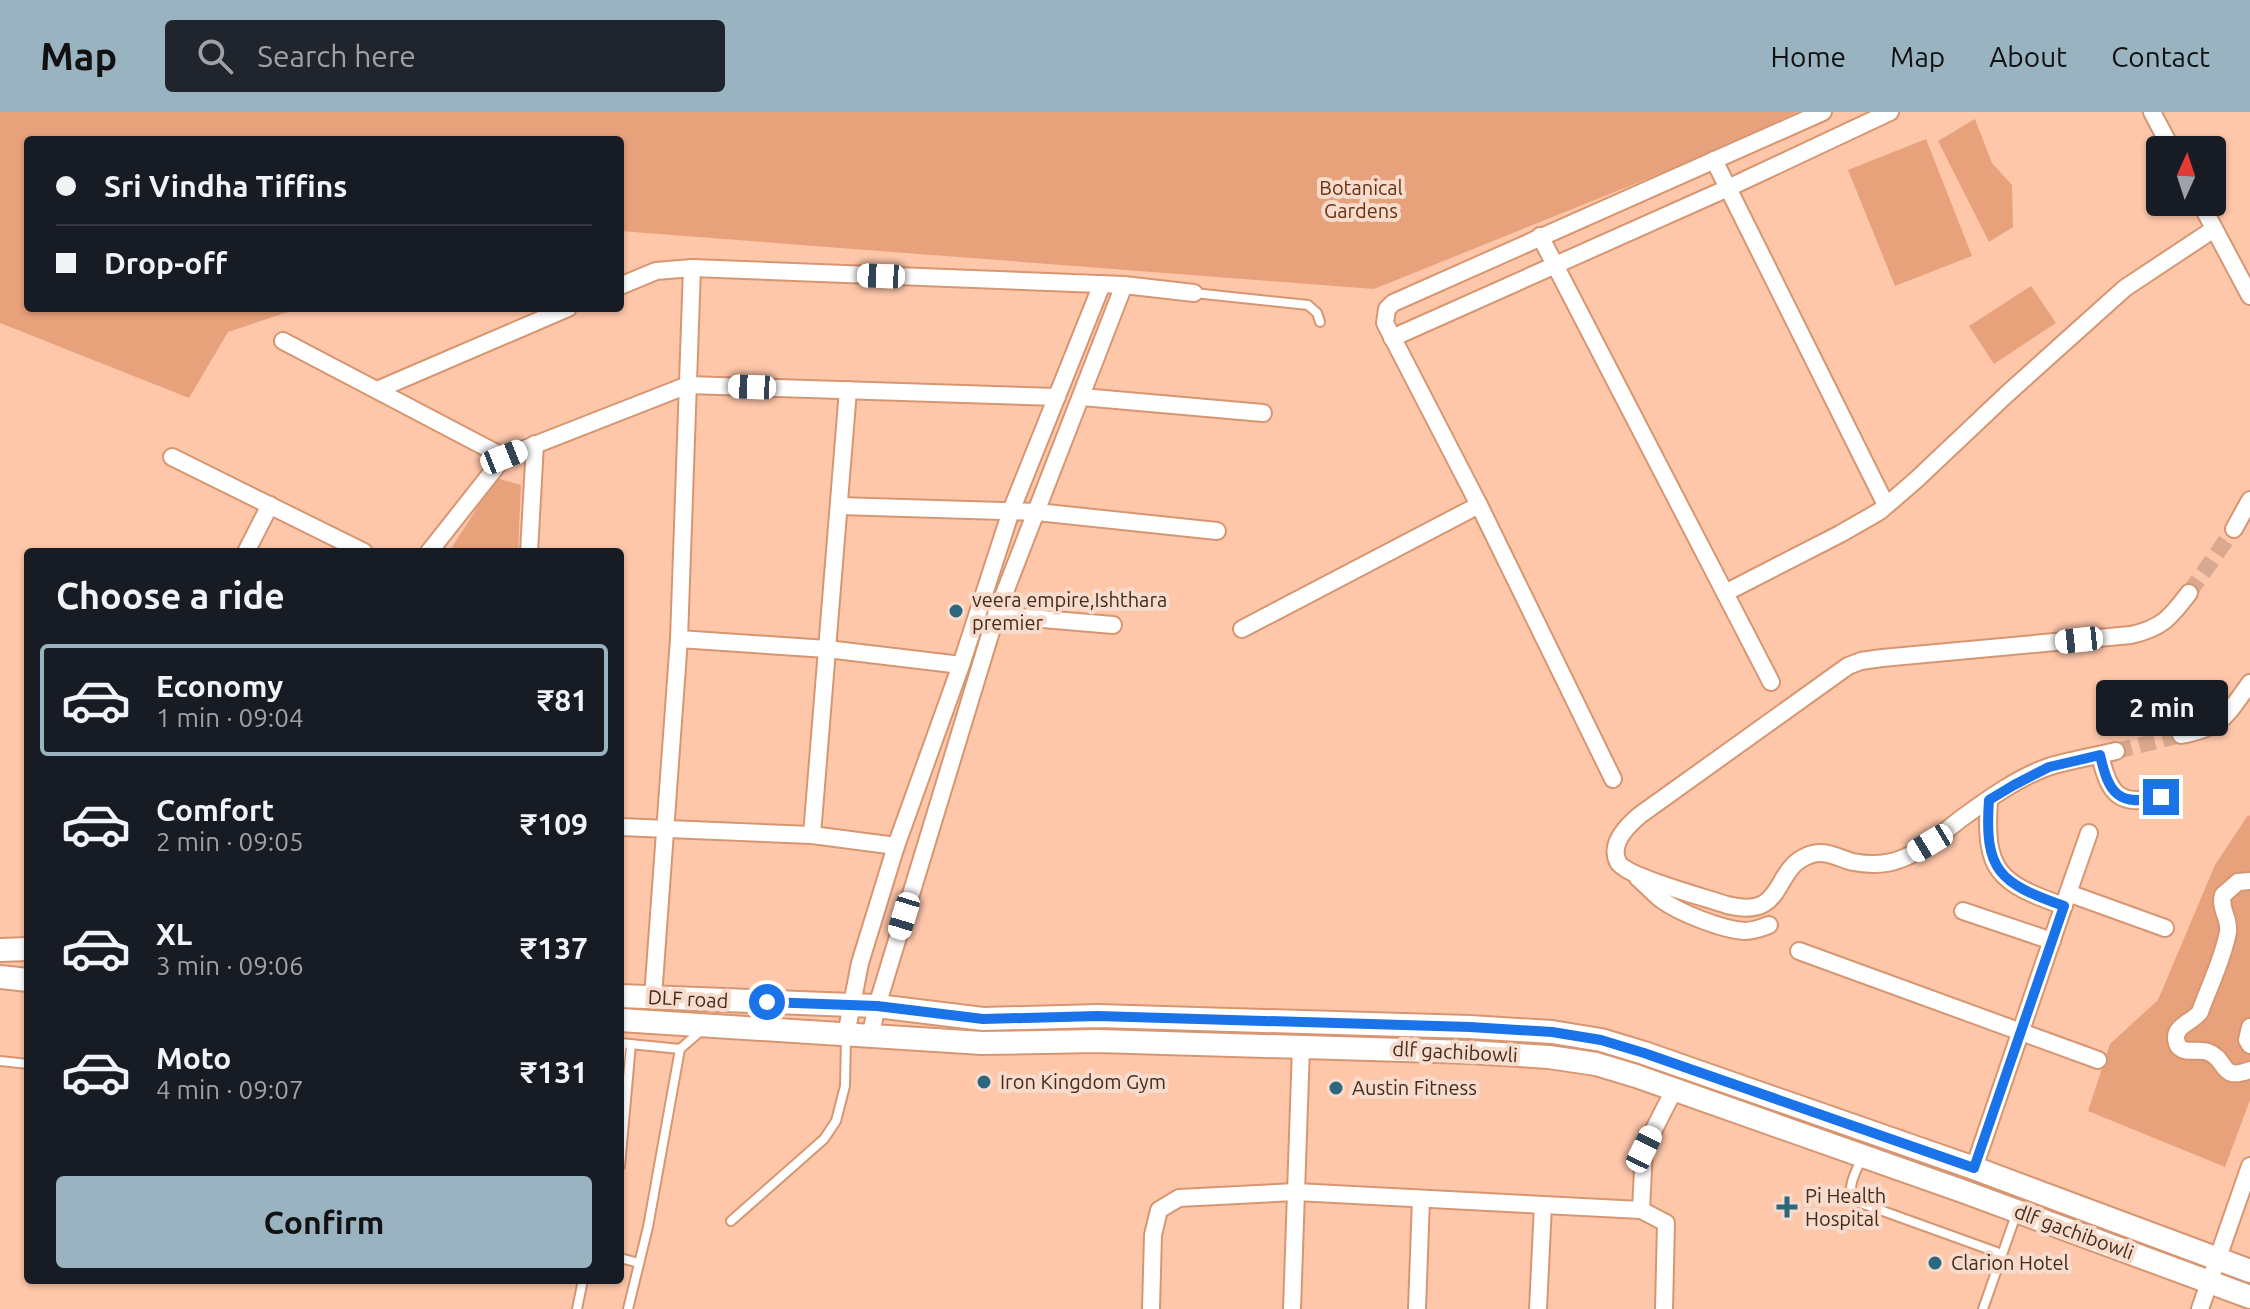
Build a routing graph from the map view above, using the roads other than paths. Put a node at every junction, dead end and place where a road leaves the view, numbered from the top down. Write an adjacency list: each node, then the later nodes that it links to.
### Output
1 (1823, 112): 5 (street)
2 (1890, 112): 6 (street)
3 (2152, 112): 4 (street)
4 (2165, 136)
5 (1714, 160): 6 (street); 9 (street)
6 (1728, 188): 10 (street); 33 (street)
7 (2207, 216): 8 (street)
8 (2214, 229): 16 (street); 33 (street)
9 (1540, 236): 10 (street); 19 (street)
10 (1554, 265): 19 (street); 43 (street)
11 (692, 268): 12 (street); 13 (street); 21 (street)
12 (624, 284)
13 (1102, 284): 14 (street); 24 (street)
14 (1124, 285): 15 (street); 25 (street)
15 (1194, 293): 18 (lane)
16 (2250, 296)
17 (559, 312): 22 (street)
18 (1320, 322)
19 (1392, 338): 32 (street)
20 (283, 341): 22 (street)
21 (688, 385): 23 (street); 27 (street); 48 (street)
22 (377, 390): 29 (street)
23 (848, 390): 24 (street); 34 (street)
24 (1057, 397): 35 (street)
25 (1082, 397): 26 (street); 36 (street)
26 (1263, 413)
27 (535, 444): 29 (street); 42 (street)
28 (172, 457): 31 (street)
29 (504, 457): 41 (street)
30 (2250, 500): 37 (street)
31 (270, 505): 39 (street); 40 (street)
32 (1479, 505): 47 (street); 54 (street)
33 (1886, 505): 43 (street)
34 (839, 506): 35 (street); 49 (street)
35 (1011, 511): 36 (street); 50 (street)
36 (1037, 512): 38 (street); 45 (street)
37 (2234, 529)
38 (1217, 531)
39 (248, 548)
40 (356, 548)
41 (432, 548)
42 (529, 548)
43 (1725, 593): 51 (street)
44 (2189, 593): 62 (street)
45 (996, 615): 46 (street); 77 (street)
46 (1113, 625)
47 (1242, 629)
48 (679, 639): 49 (street); 58 (street)
49 (827, 649): 50 (street); 60 (street)
50 (961, 665): 61 (street)
51 (1771, 682)
52 (2250, 683): 53 (street)
53 (2181, 735)
54 (1613, 779)
55 (2161, 797): 56 (street)
56 (1989, 800): 62 (street); 64 (street)
57 (624, 827): 58 (street)
58 (666, 830): 60 (street); 75 (street)
59 (2089, 833): 64 (street)
60 (812, 835): 61 (street)
61 (896, 846): 76 (street)
62 (1634, 874): 66 (street)
63 (2250, 881): 91 (street)
64 (2066, 899): 67 (street); 68 (street)
65 (1963, 911): 68 (street)
66 (1769, 925)
67 (2165, 928)
68 (2052, 941): 81 (street)
69 (24, 949): 70 (main road)
70 (0, 950)
71 (1799, 951): 81 (street)
72 (0, 977): 73 (main road)
73 (24, 980)
74 (624, 996): 75 (main road, DLF road)
75 (653, 997): 76 (main road, DLF road)
76 (852, 1006): 77 (main road, DLF road); 82 (street)
77 (877, 1006): 83 (street); 95 (main road, DLF road)
78 (624, 1020): 79 (main road, dlf gachibowli)
79 (706, 1026): 82 (main road, dlf gachibowli); 87 (lane)
80 (2250, 1027): 85 (street)
81 (2021, 1031): 88 (street); 95 (street)
82 (846, 1035): 83 (main road, dlf gachibowli); 101 (lane)
83 (870, 1037): 86 (main road, dlf gachibowli)
84 (624, 1044): 87 (lane)
85 (2250, 1045)
86 (1301, 1047): 92 (main road, dlf gachibowli); 96 (street)
87 (680, 1049): 105 (lane)
88 (2098, 1060)
89 (0, 1061): 90 (lane)
90 (24, 1064)
91 (2250, 1070)
92 (1674, 1090): 93 (main road, dlf gachibowli); 99 (street)
93 (1862, 1156): 100 (main road, dlf gachibowli); 102 (lane)
94 (2250, 1166): 104 (street)
95 (1974, 1168): 104 (main road, DLF road)
96 (1296, 1192): 97 (street); 112 (street); 113 (street)
97 (1421, 1199): 98 (street); 114 (street)
98 (1543, 1205): 99 (street); 115 (street)
99 (1641, 1210): 116 (street)
100 (2018, 1211): 102 (lane); 107 (main road, dlf gachibowli)
101 (731, 1221)
102 (2002, 1254): 117 (lane)
103 (624, 1259): 105 (lane)
104 (2216, 1259): 106 (main road, DLF road); 107 (street)
105 (639, 1263): 111 (lane)
106 (2250, 1271)
107 (2208, 1282): 109 (main road, dlf gachibowli); 118 (street)
108 (582, 1284): 110 (lane)
109 (2250, 1297)
110 (577, 1309)
111 (628, 1309)
112 (1151, 1309)
113 (1292, 1309)
114 (1417, 1309)
115 (1538, 1309)
116 (1664, 1309)
117 (1983, 1309)
118 (2200, 1309)

